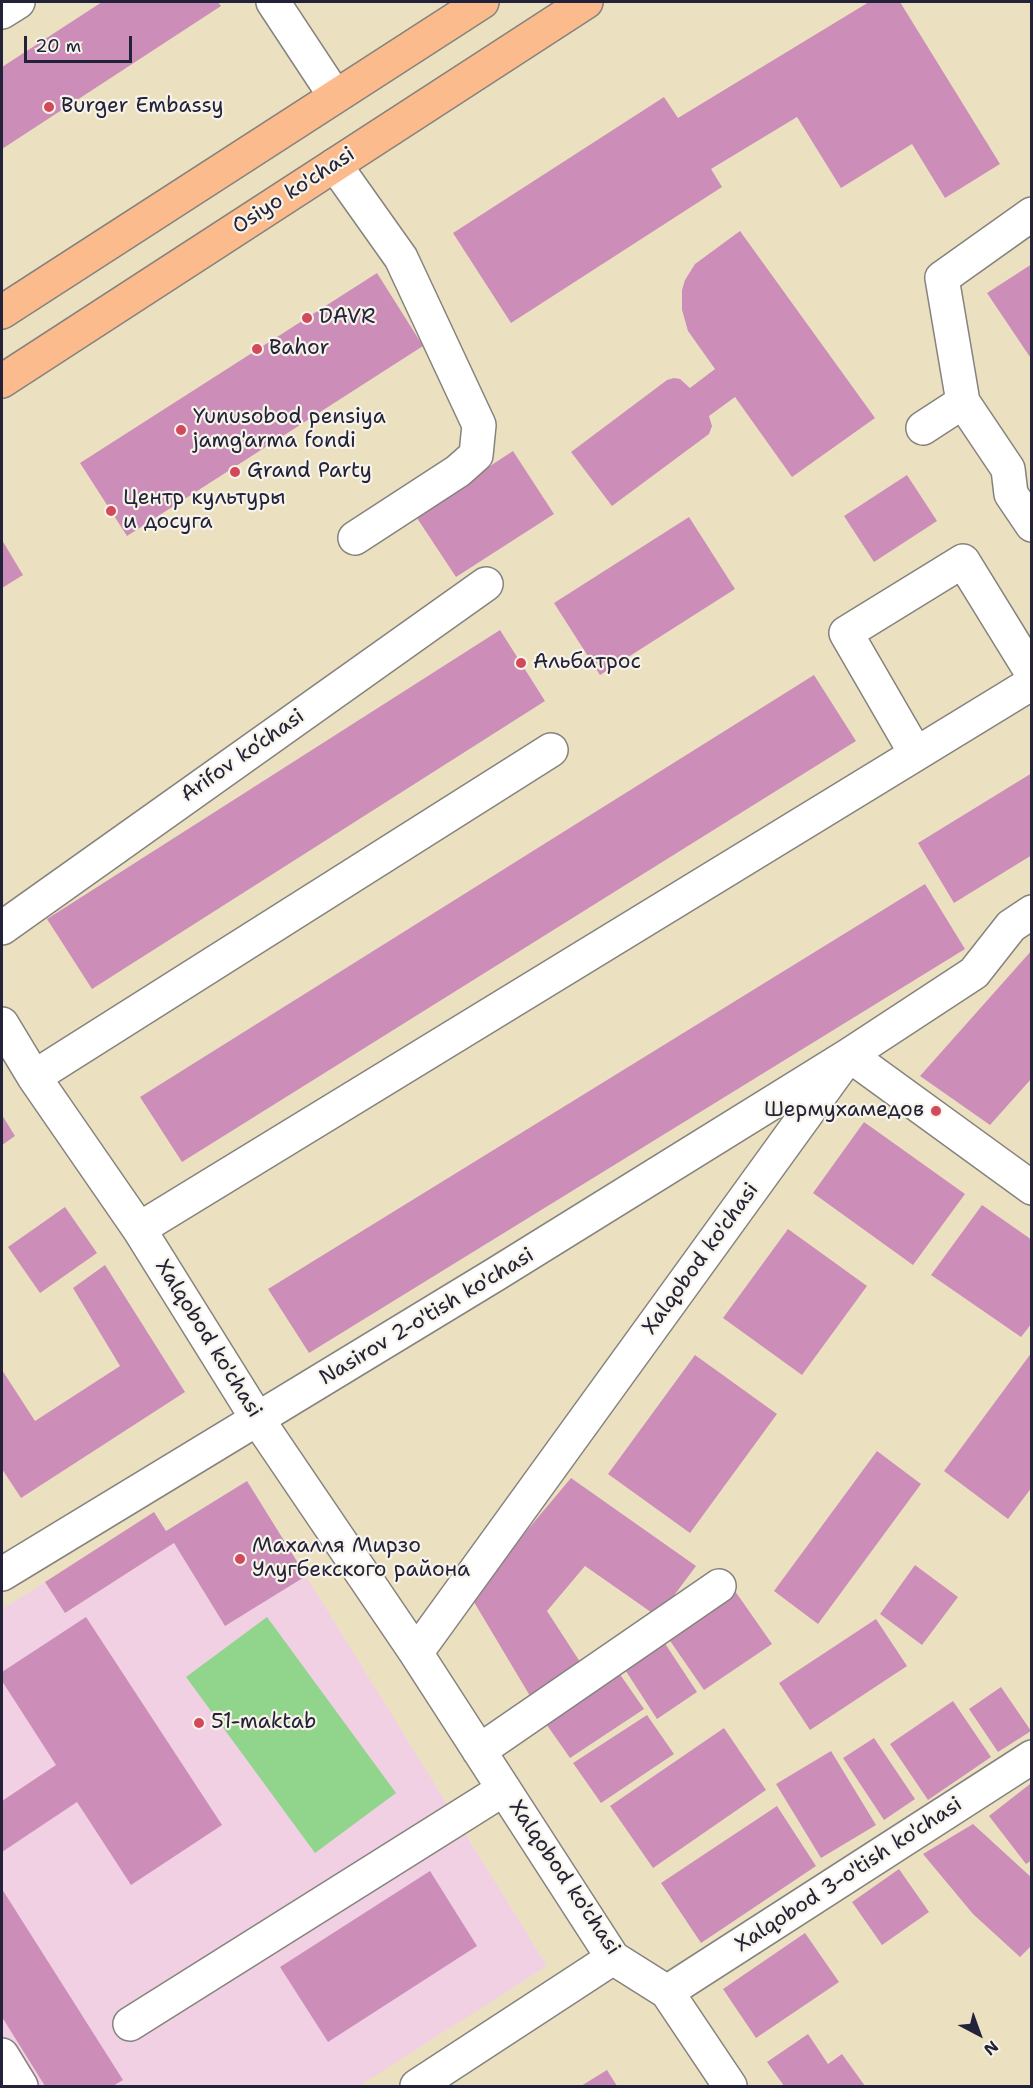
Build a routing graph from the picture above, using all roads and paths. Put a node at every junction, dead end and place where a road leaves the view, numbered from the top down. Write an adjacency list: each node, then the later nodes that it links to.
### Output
1 (18, 2): 5 (street)
2 (273, 2): 6 (street)
3 (482, 2): 6 (main road)
4 (586, 2): 7 (main road, Osiyo ko'chasi)
5 (2, 12)
6 (335, 96): 9 (main road)
7 (335, 165): 10 (main road, Osiyo ko'chasi); 14 (street)
8 (1032, 214): 11 (street)
9 (2, 312)
10 (2, 381)
11 (963, 402): 12 (street); 13 (street)
12 (923, 428)
13 (1032, 525)
14 (355, 538)
15 (486, 584): 21 (street, Arifov ko‘chasi)
16 (1032, 673): 19 (street)
17 (1032, 683): 19 (street)
18 (551, 750): 24 (street)
19 (916, 754): 26 (street)
20 (1032, 912): 23 (street, Xalqobod ko'chasi)
21 (2, 928)
22 (2, 1024): 24 (street, Xalqobod ko'chasi)
23 (849, 1055): 25 (street); 27 (street, Nasirov 2-o'tish ko'chasi); 30 (street, Xalqobod ko'chasi)
24 (34, 1077): 26 (street, Xalqobod ko'chasi)
25 (1032, 1188)
26 (139, 1229): 27 (street, Xalqobod ko'chasi)
27 (258, 1420): 28 (street, Nasirov 2-o'tish ko'chasi); 30 (street, Xalqobod ko'chasi)
28 (2, 1574)
29 (719, 1586): 31 (street)
30 (416, 1653): 31 (street, Xalqobod ko'chasi)
31 (479, 1751): 33 (street, Xalqobod ko'chasi)
32 (1032, 1757): 35 (street, Xalqobod 3-o'tish ko'chasi)
33 (504, 1789): 34 (street, Xalqobod ko'chasi); 36 (street)
34 (613, 1958): 35 (street, Xalqobod ko'chasi); 39 (street)
35 (667, 1992): 40 (street, Xalqobod ko'chasi)
36 (130, 2024)
37 (2, 2055): 38 (street)
38 (21, 2086)
39 (417, 2086)
40 (730, 2086)

